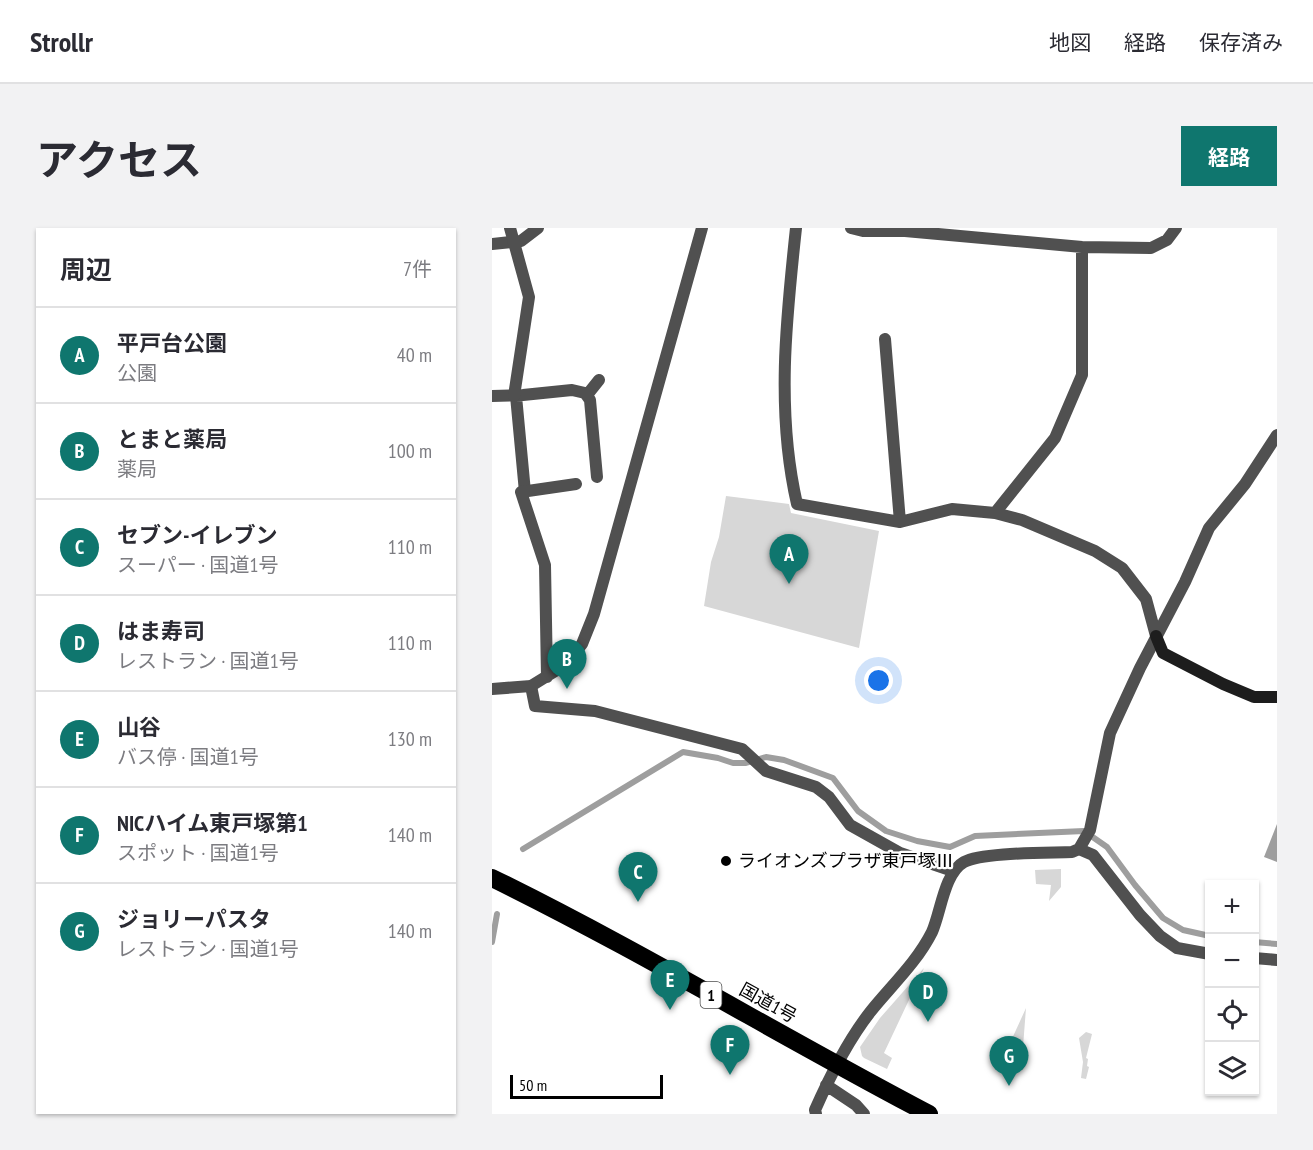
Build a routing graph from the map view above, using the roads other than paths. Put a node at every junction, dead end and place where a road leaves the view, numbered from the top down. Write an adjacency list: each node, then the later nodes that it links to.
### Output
1 (510, 228): 8 (street)
2 (538, 228): 8 (street)
3 (702, 228): 23 (street)
4 (796, 228): 21 (street)
5 (851, 228): 7 (street)
6 (1176, 228): 10 (street)
7 (905, 230): 10 (street)
8 (515, 242): 9 (street); 15 (street)
9 (492, 244)
10 (1082, 247): 20 (street)
11 (885, 339): 21 (street)
12 (599, 380): 13 (street)
13 (587, 395): 15 (street); 17 (street)
14 (492, 396): 15 (street)
15 (515, 396): 19 (street)
16 (1277, 435): 22 (street)
17 (597, 477)
18 (576, 484): 19 (street)
19 (525, 492): 23 (street)
20 (995, 513): 21 (street); 22 (street)
21 (900, 522)
22 (1156, 636): 26 (street); 27 (street)
23 (547, 677): 24 (street)
24 (531, 686): 25 (street); 28 (street)
25 (492, 689)
26 (1277, 697)
27 (1079, 849): 28 (street); 30 (street)
28 (953, 871): 33 (street)
29 (492, 878): 33 (highway, 国道1号 / 1)
30 (1205, 953)
31 (1259, 958): 32 (street)
32 (1277, 960)
33 (837, 1065): 34 (street); 37 (highway, 国道1号 / 1)
34 (826, 1085): 35 (street); 36 (street)
35 (816, 1114)
36 (864, 1114)
37 (929, 1114)

